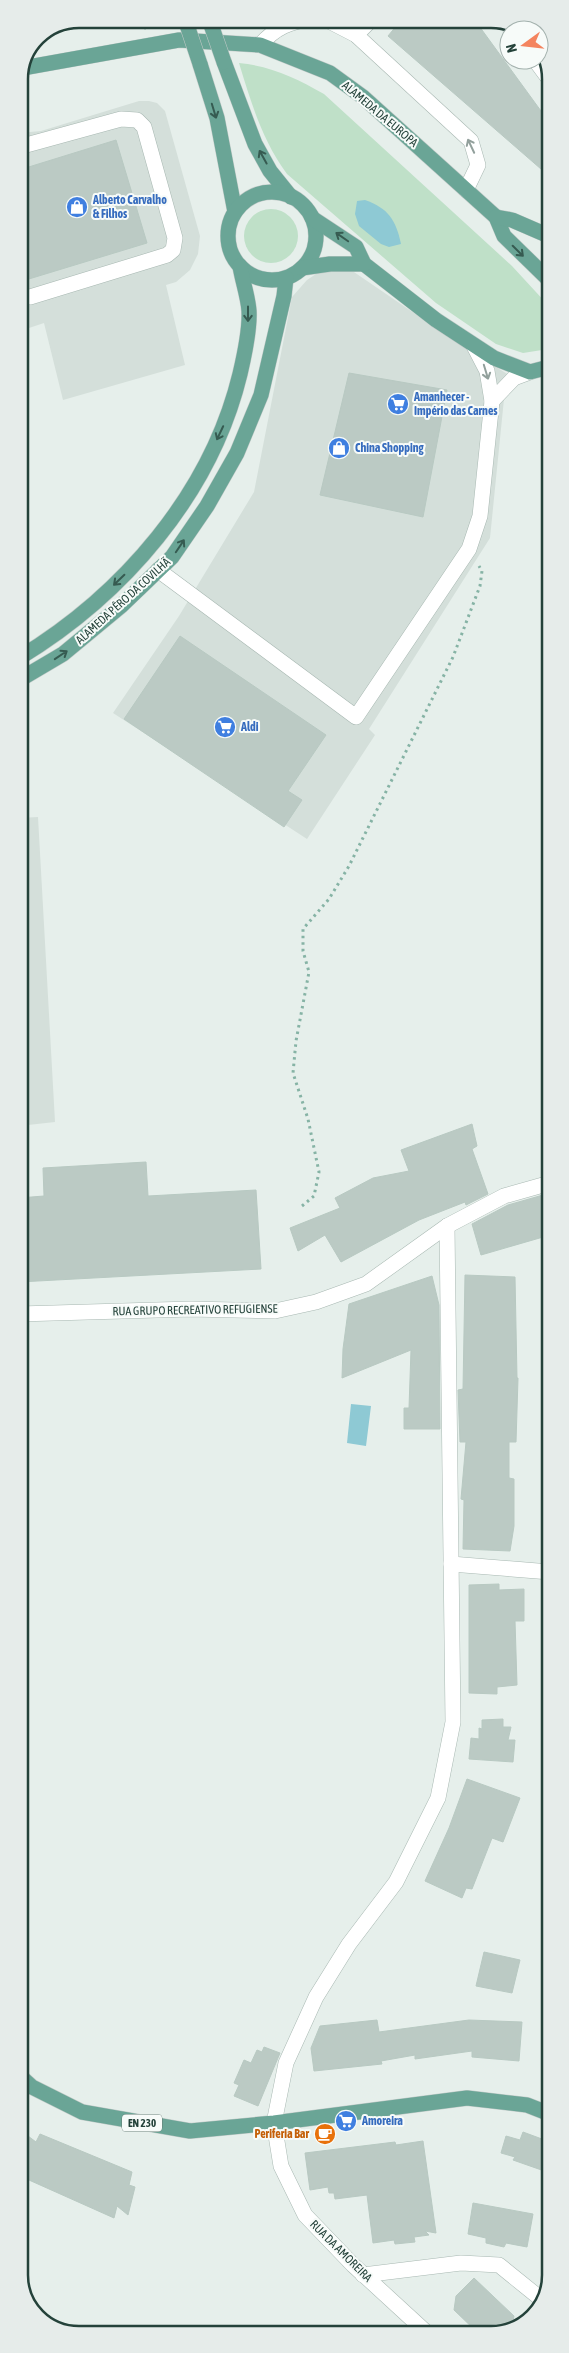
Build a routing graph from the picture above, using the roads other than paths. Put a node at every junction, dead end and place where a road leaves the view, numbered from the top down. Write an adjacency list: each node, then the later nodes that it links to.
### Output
1 (188, 28): 14 (main road, ALAMEDA PÊRO DA COVILHÃ, one-way to 14, bridge)
2 (212, 28): 13 (main road, one-way to 2, bridge)
3 (279, 28): 7 (street)
4 (341, 28): 6 (street)
5 (364, 28): 6 (street)
6 (356, 36): 12 (street, one-way to 6)
7 (260, 45): 8 (main road, ALAMEDA DA EUROPA); 12 (main road, ALAMEDA DA EUROPA)
8 (39, 66): 9 (main road, ALAMEDA DA EUROPA); 10 (main road, ALAMEDA DA EUROPA)
9 (29, 67)
10 (28, 70)
11 (28, 145): 23 (street)
12 (466, 190): 15 (main road, ALAMEDA DA EUROPA)
13 (292, 197): 14 (main road); 16 (main road)
14 (235, 212): 19 (main road, ALAMEDA PÊRO DA COVILHÃ)
15 (496, 217): 17 (main road, ALAMEDA DA EUROPA); 21 (main road, ALAMEDA DA EUROPA, one-way to 21)
16 (312, 218): 18 (main road, one-way to 16); 20 (main road)
17 (542, 233)
18 (364, 264): 20 (main road); 24 (main road)
19 (240, 266): 22 (main road); 29 (main road, ALAMEDA PÊRO DA COVILHÃ, one-way to 29)
20 (302, 268): 22 (main road)
21 (542, 273)
22 (286, 278): 28 (main road, ALAMEDA PÊRO DA COVILHÃ, one-way to 22)
23 (30, 297)
24 (474, 346): 26 (main road); 27 (street, one-way to 27)
25 (542, 369): 26 (main road)
26 (530, 372): 27 (street)
27 (492, 401): 28 (street)
28 (158, 570): 30 (main road, ALAMEDA PÊRO DA COVILHÃ, one-way to 28)
29 (28, 653)
30 (28, 675)
31 (542, 1185): 32 (street, RUA GRUPO RECREATIVO REFUGIENSE)
32 (447, 1226): 33 (street, RUA GRUPO RECREATIVO REFUGIENSE); 34 (street)
33 (28, 1314)
34 (451, 1564): 35 (street); 38 (street)
35 (542, 1571)
36 (28, 2083): 38 (main road, EN 230)
37 (542, 2111): 38 (main road, EN 230)
38 (274, 2123): 39 (street, RUA DA AMOREIRA)
39 (363, 2275): 40 (street); 41 (street, RUA DA AMOREIRA)
40 (537, 2296)
41 (419, 2326)

